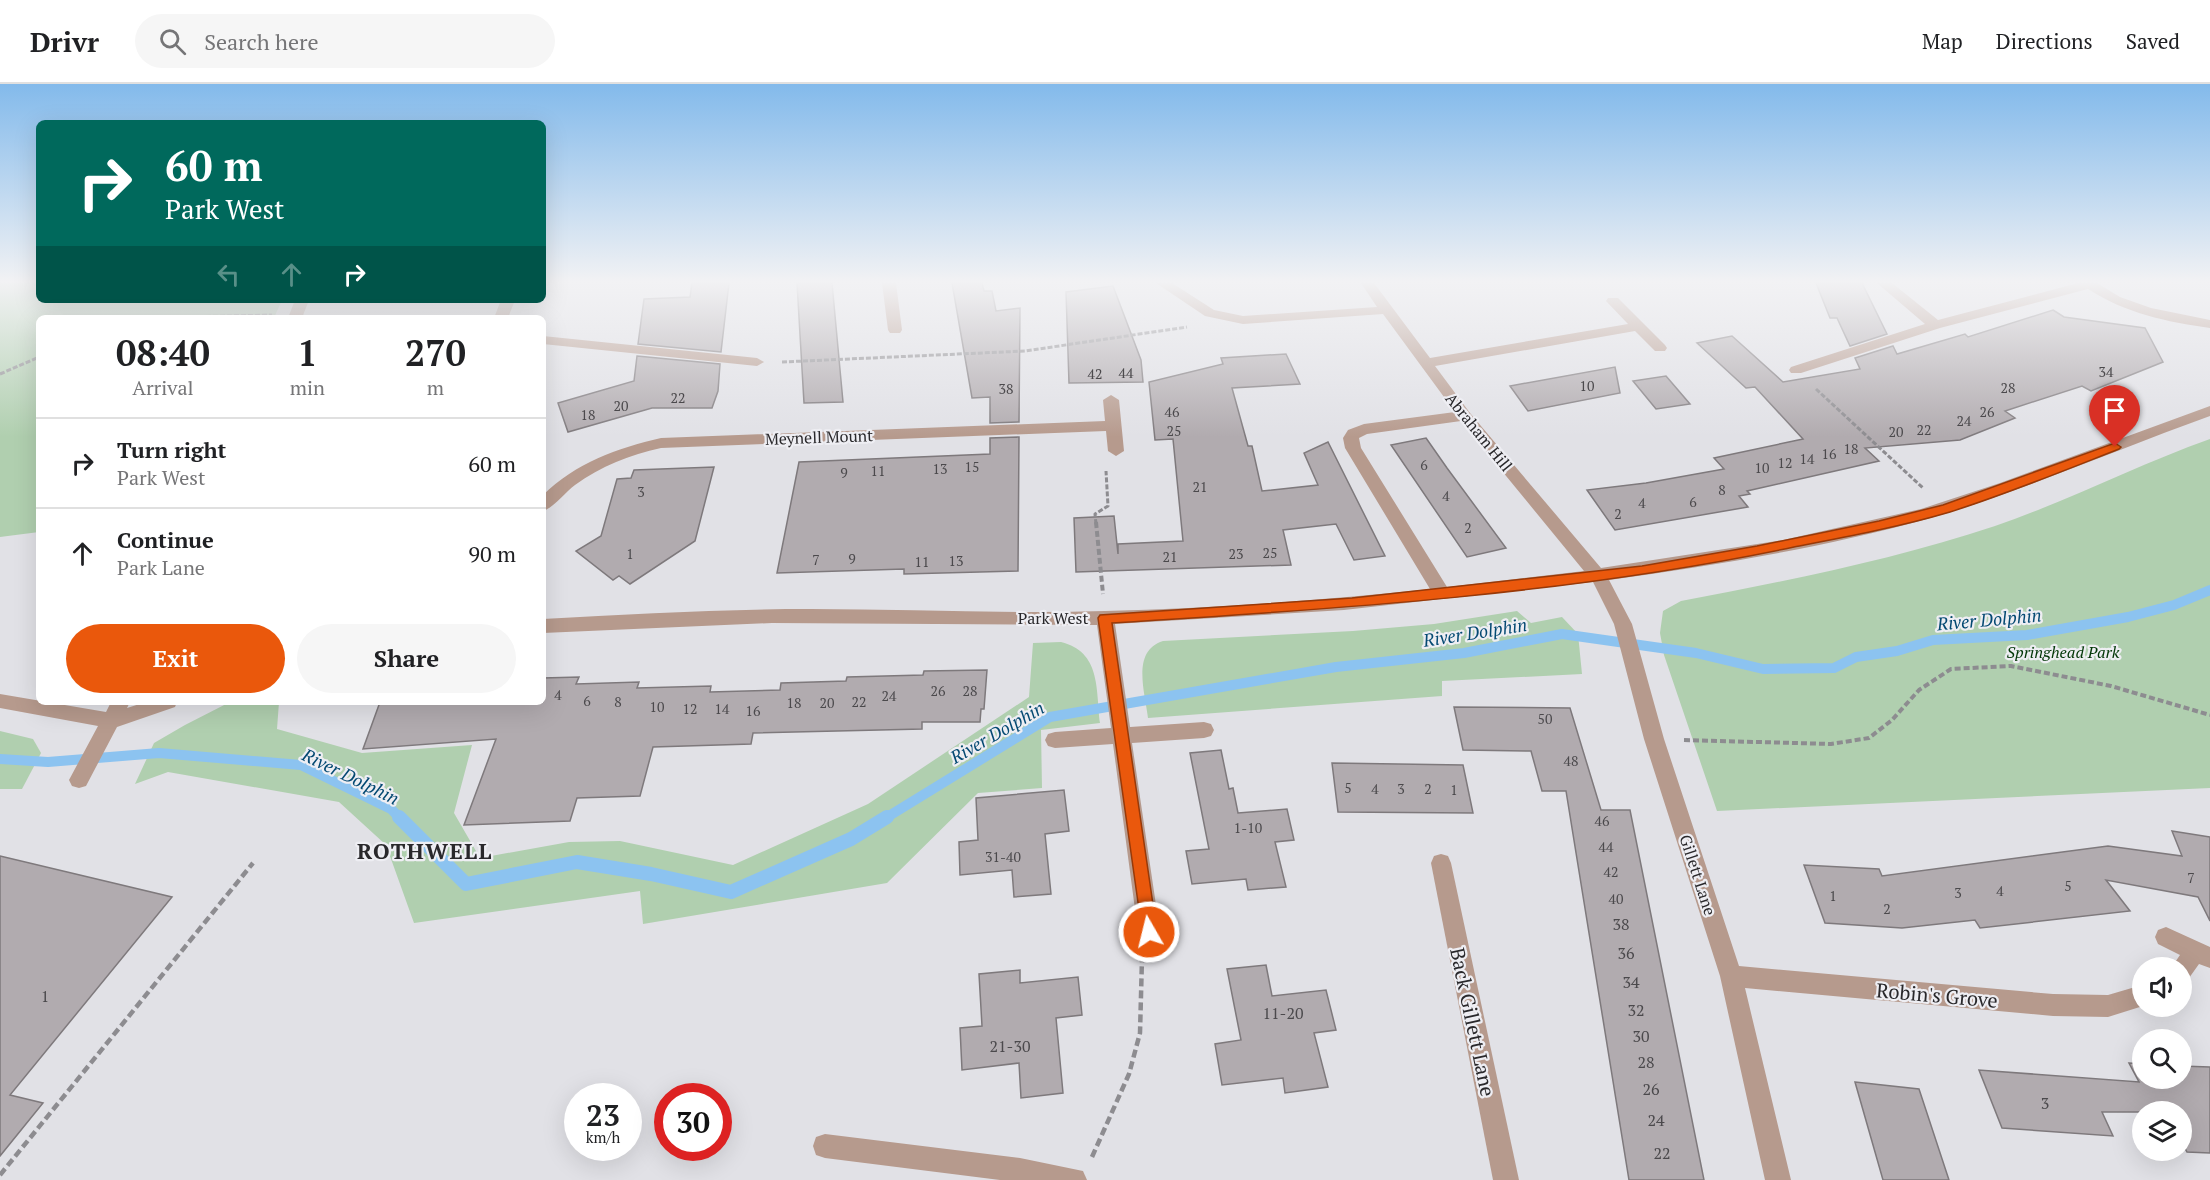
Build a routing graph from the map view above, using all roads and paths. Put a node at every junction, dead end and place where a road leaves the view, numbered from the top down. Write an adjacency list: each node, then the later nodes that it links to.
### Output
1 (1137, 334): 9 (path)
2 (1404, 334): 10 (street, Abraham Hill)
3 (1591, 334): 10 (street)
4 (1646, 334): 7 (street)
5 (1907, 334): 11 (street)
6 (546, 340): 9 (street)
7 (1660, 348)
8 (36, 358): 12 (path)
9 (757, 363)
10 (1425, 363): 15 (street, Abraham Hill)
11 (1796, 370): 19 (path)
12 (0, 374)
13 (1112, 400): 16 (street)
14 (2210, 411): 19 (street, Park West)
15 (1465, 416): 20 (street, Abraham Hill); 21 (street)
16 (1114, 426): 17 (street); 18 (street, Meynell Mount)
17 (1116, 451): 22 (path)
18 (546, 502)
19 (1945, 508): 20 (street, Park West)
20 (1598, 576): 21 (street, Park West); 31 (street, Gillett Lane)
21 (1442, 594): 22 (street, Park West)
22 (1105, 618): 23 (street, Park West); 29 (street)
23 (546, 626)
24 (0, 701): 28 (street)
25 (120, 705): 28 (street)
26 (159, 705): 28 (street)
27 (2210, 715): 31 (path)
28 (112, 721): 33 (street)
29 (1120, 728): 30 (street); 32 (street); 36 (street)
30 (1204, 730)
31 (1654, 739): 39 (street, Gillett Lane)
32 (1055, 740)
33 (79, 780)
34 (253, 863): 43 (path)
35 (1441, 863): 45 (street, Back Gillett Lane)
36 (1149, 932): 42 (path)
37 (2166, 937): 38 (street)
38 (2203, 955)
39 (1731, 976): 40 (street, Robin's Grove); 46 (street, Gillett Lane)
40 (2132, 999)
41 (825, 1146): 44 (street)
42 (1091, 1159)
43 (0, 1174)
44 (1074, 1180)
45 (1506, 1180)
46 (1778, 1180)

